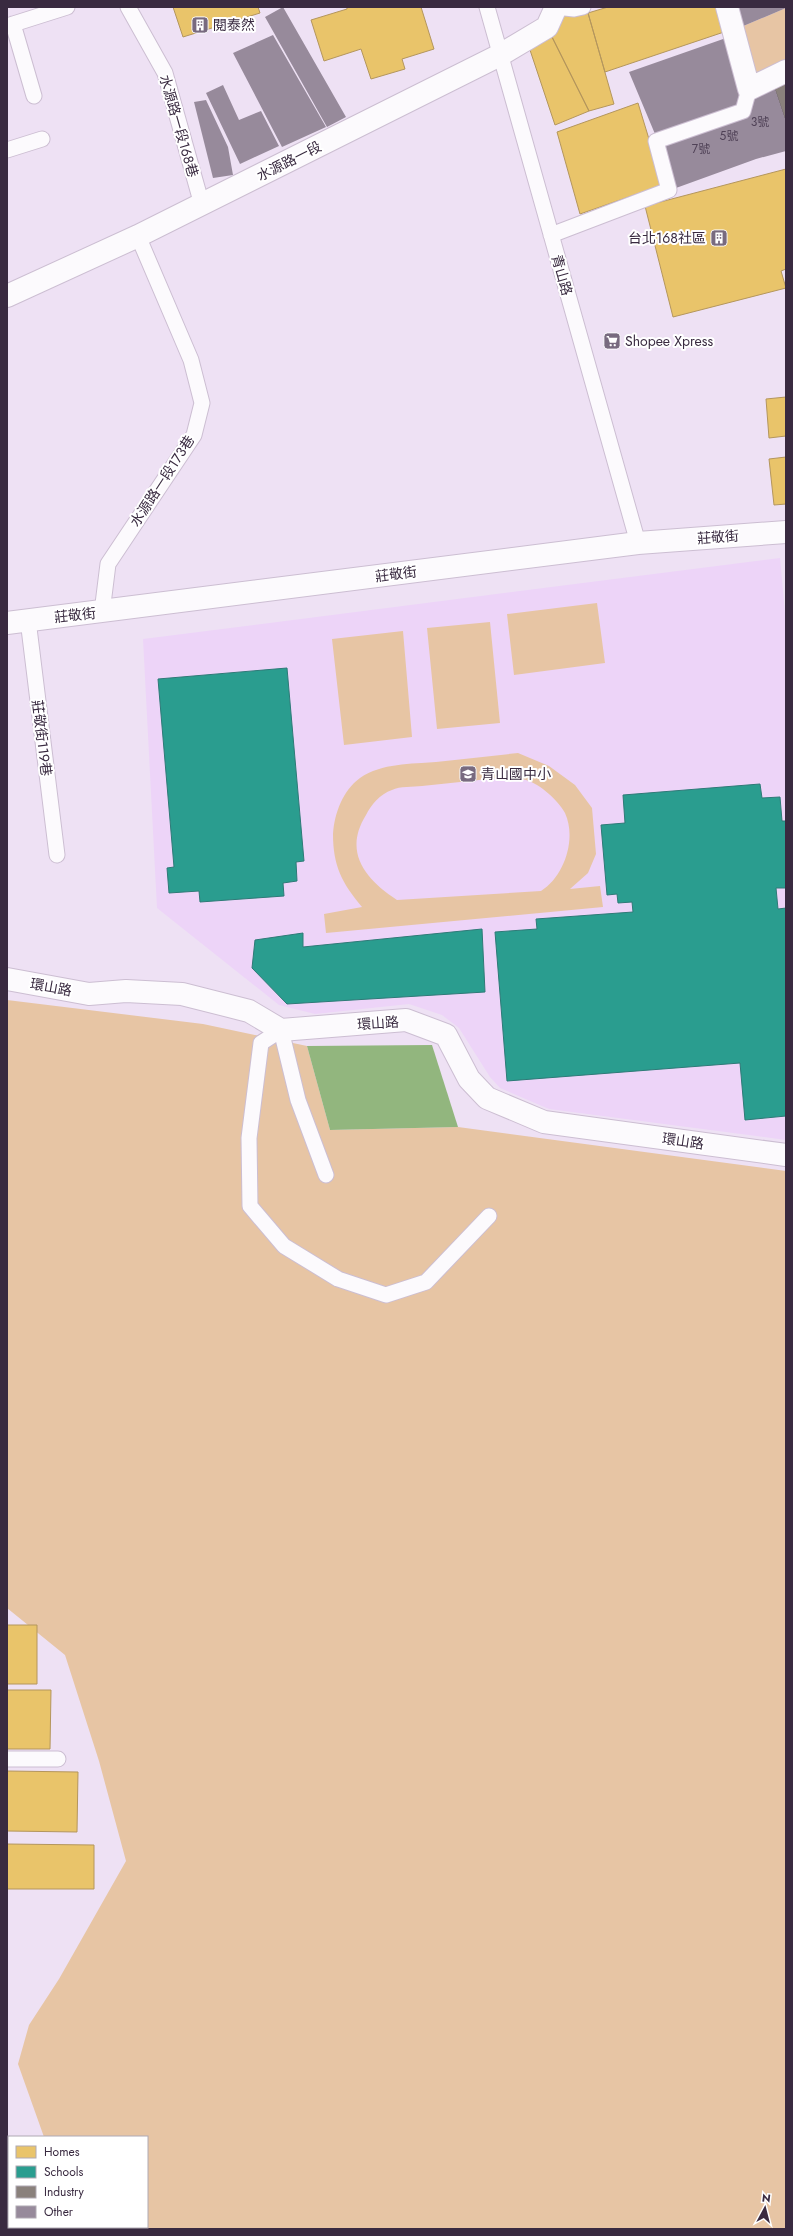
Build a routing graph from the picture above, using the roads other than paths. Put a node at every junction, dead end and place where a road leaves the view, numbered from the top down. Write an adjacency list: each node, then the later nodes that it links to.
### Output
1 (67, 7): 7 (lane)
2 (128, 7): 14 (lane, 水源路一段168巷)
3 (487, 7): 8 (lane, 青山路)
4 (556, 7): 5 (lane); 8 (street, 水源路一段)
5 (583, 7)
6 (727, 7): 10 (street)
7 (10, 25): 11 (lane)
8 (500, 55): 14 (street, 水源路一段); 15 (lane, 青山路)
9 (786, 71): 10 (street)
10 (750, 89): 15 (lane)
11 (34, 96)
12 (42, 139): 13 (lane)
13 (7, 150)
14 (202, 206): 16 (street, 水源路一段)
15 (551, 235): 19 (lane, 青山路)
16 (138, 236): 17 (street, 水源路一段); 20 (lane, 水源路一段173巷)
17 (7, 296)
18 (786, 532): 19 (street, 莊敬街)
19 (638, 543): 20 (street, 莊敬街)
20 (102, 612): 21 (street, 莊敬街)
21 (17, 622): 22 (lane, 莊敬街119巷)
22 (57, 855)
23 (7, 979): 24 (street, 環山路)
24 (281, 1030): 25 (street, 環山路); 26 (lane); 27 (lane)
25 (786, 1155)
26 (326, 1175)
27 (489, 1216)
28 (7, 1759): 29 (lane)
29 (58, 1759)

